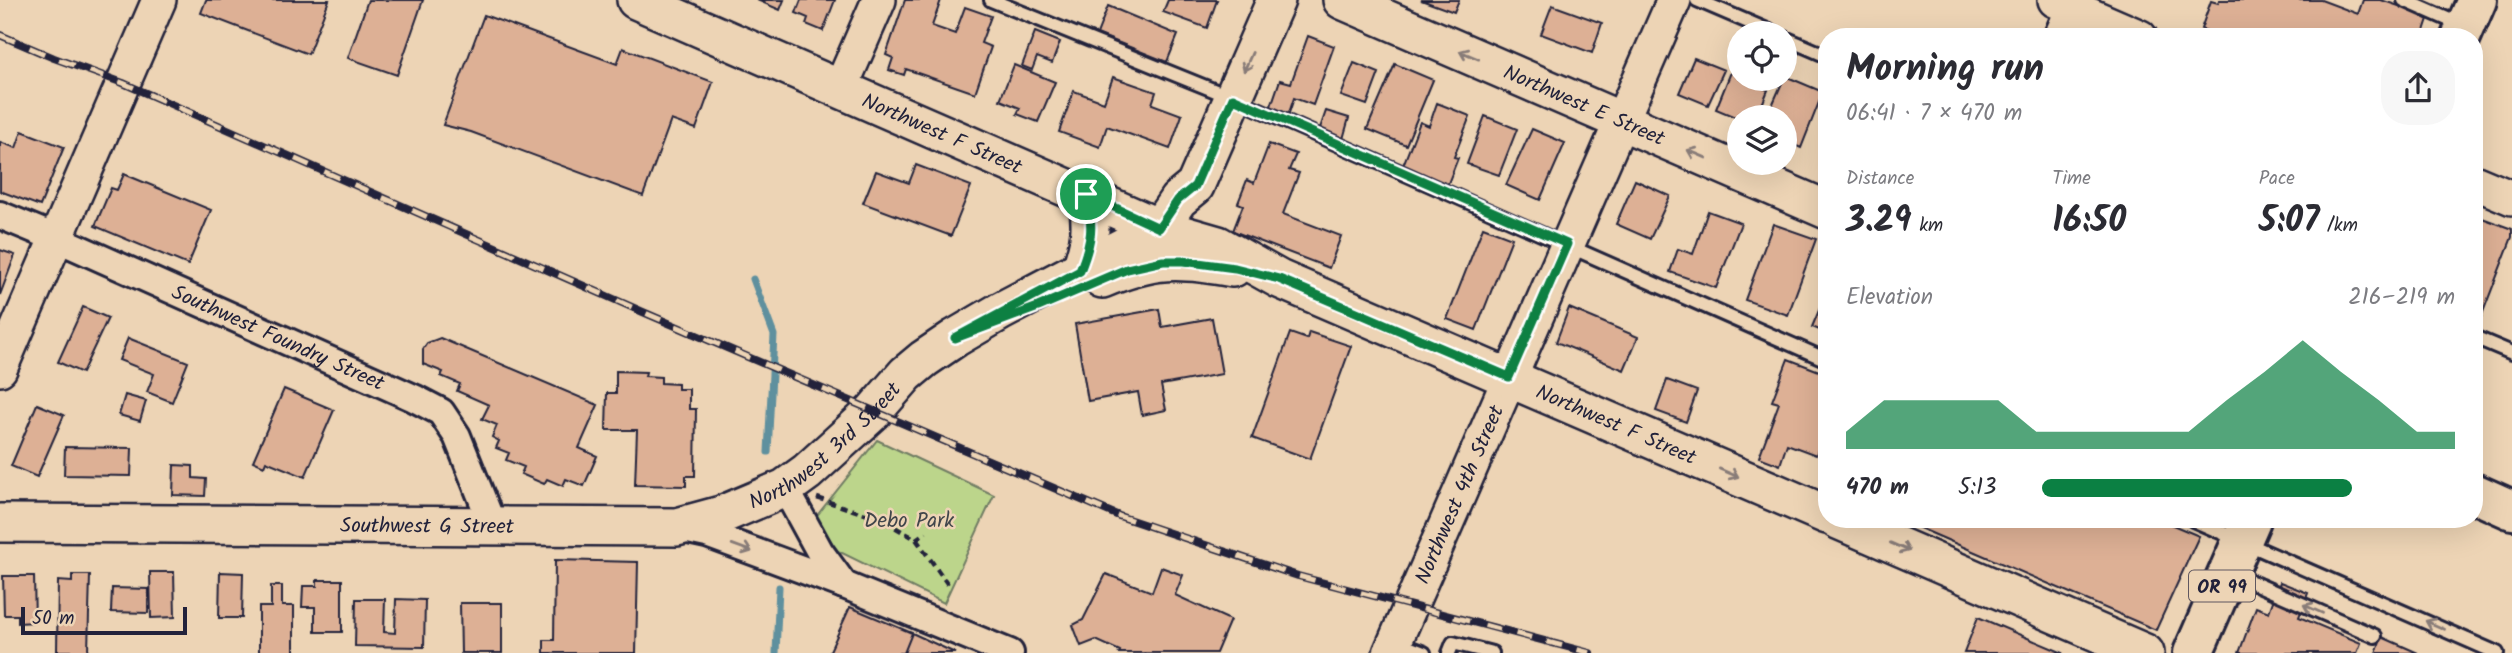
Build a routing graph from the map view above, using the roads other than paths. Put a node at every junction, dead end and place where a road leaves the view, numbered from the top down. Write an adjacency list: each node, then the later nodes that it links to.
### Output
1 (159, 0): 27 (street)
2 (636, 0): 17 (main road, Northwest F Street)
3 (879, 0): 17 (street)
4 (992, 0): 18 (lane)
5 (1276, 0): 18 (main road, Northwest 3rd Street, one-way to 18)
6 (1342, 0): 19 (main road, Northwest E Street, one-way to 6)
7 (1674, 0): 19 (street, Northwest 4th Street)
8 (1697, 0): 11 (lane)
9 (2404, 0): 12 (lane)
10 (2066, 2): 13 (street); 14 (street)
11 (1746, 21)
12 (2468, 21)
13 (2059, 28)
14 (2121, 28)
15 (1797, 43): 16 (lane)
16 (1818, 52)
17 (841, 87): 22 (main road, Northwest F Street)
18 (1233, 98): 20 (main road, Northwest 3rd Street); 29 (lane)
19 (1621, 121): 24 (main road, Northwest E Street, one-way to 19); 29 (street, Northwest 4th Street)
20 (1195, 186): 26 (main road, Northwest 3rd Street); 28 (main road)
21 (2483, 186): 23 (street)
22 (1086, 194): 26 (main road, Northwest F Street); 30 (main road)
23 (2512, 198)
24 (1818, 206)
25 (0, 215): 27 (street, Southwest Foundry Street)
26 (1159, 228): 28 (main road, Northwest F Street); 30 (main road, Northwest 3rd Street)
27 (58, 239): 36 (street); 43 (street, Southwest Foundry Street)
28 (1206, 240): 31 (main road, Northwest F Street)
29 (1567, 244): 35 (lane); 37 (street, Northwest 4th Street)
30 (1080, 271): 32 (main road, Northwest 3rd Street)
31 (1279, 279): 32 (main road, Northwest 3rd Street); 37 (main road, Northwest F Street)
32 (955, 338): 38 (main road, Northwest 3rd Street)
33 (2483, 341): 34 (lane)
34 (2512, 353)
35 (1818, 356)
36 (0, 369)
37 (1509, 377): 40 (main road, Northwest F Street, one-way to 40); 50 (street, Northwest 4th Street)
38 (800, 493): 44 (main road, Northwest 3rd Street); 48 (street)
39 (2483, 497): 41 (main road)
40 (1818, 510)
41 (2512, 510)
42 (0, 523): 43 (main road, Southwest G Street)
43 (494, 526): 44 (main road, Southwest G Street)
44 (677, 527): 48 (street, Southwest G Street, one-way to 48)
45 (1860, 528): 54 (main road, Northwest F Street, one-way to 54)
46 (2209, 528): 47 (lane)
47 (2240, 544): 49 (lane, one-way to 47); 55 (main road, OR 99); 56 (lane, one-way to 47)
48 (844, 585): 51 (street, Southwest G Street)
49 (2375, 636)
50 (1403, 649)
51 (999, 651)
52 (1448, 653): 53 (lane)
53 (1492, 653)
54 (2145, 653)
55 (2193, 653)
56 (2497, 653)

